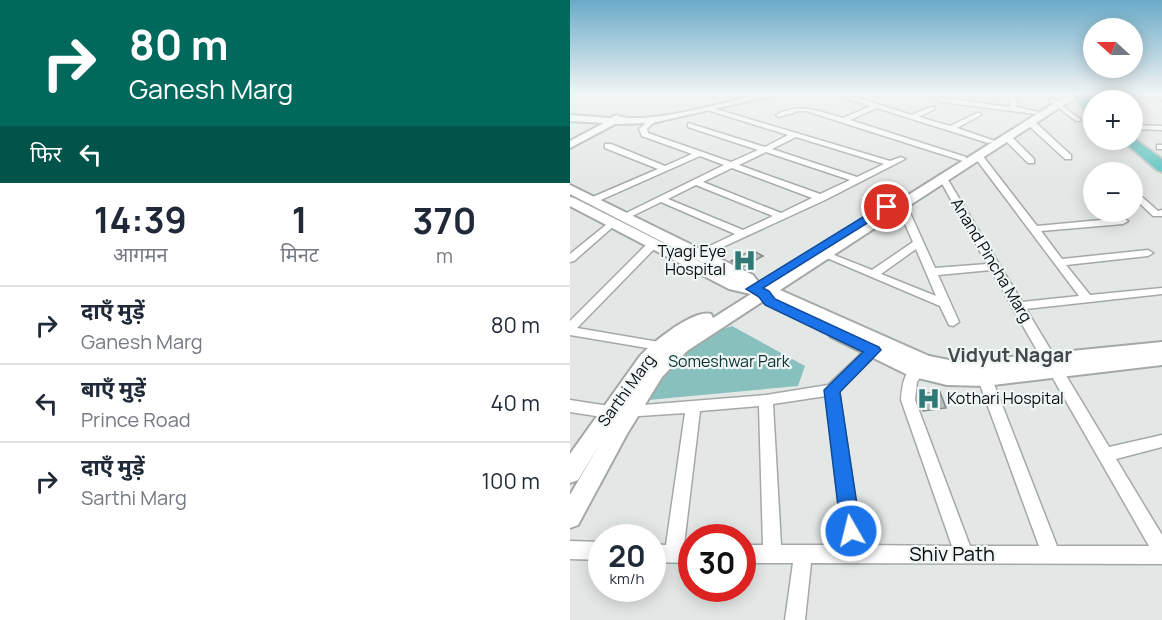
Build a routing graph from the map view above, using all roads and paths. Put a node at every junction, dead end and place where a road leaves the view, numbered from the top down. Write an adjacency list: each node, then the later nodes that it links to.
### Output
1 (599, 123): 11 (street)
2 (611, 123): 21 (street)
3 (649, 123): 26 (street)
4 (756, 123): 16 (street)
5 (850, 123): 27 (street)
6 (928, 123): 14 (street)
7 (962, 123): 14 (street)
8 (1024, 123): 20 (street)
9 (1027, 123): 17 (street)
10 (1037, 123): 28 (street)
11 (590, 124): 18 (street)
12 (691, 125): 24 (street)
13 (1162, 128): 15 (street)
14 (950, 129): 20 (street)
15 (1143, 131)
16 (795, 135): 24 (street); 34 (street)
17 (1008, 138): 27 (street); 29 (street)
18 (570, 139)
19 (1143, 139): 25 (highway)
20 (991, 141): 27 (street)
21 (570, 145)
22 (1143, 145): 31 (highway)
23 (608, 146): 32 (street)
24 (765, 149): 30 (street); 34 (street)
25 (1162, 150)
26 (701, 153): 30 (street); 32 (street)
27 (971, 157): 33 (street); 47 (street)
28 (1068, 157)
29 (1031, 161)
30 (732, 164): 35 (street); 38 (street)
31 (1162, 167)
32 (664, 169): 39 (street)
33 (939, 178): 42 (street); 56 (street, Anand Pincha Marg)
34 (859, 180): 38 (street)
35 (696, 182): 37 (street); 44 (street)
36 (570, 189): 39 (street)
37 (661, 198): 45 (street); 48 (street)
38 (822, 198): 44 (street)
39 (591, 201): 45 (street)
40 (1143, 202): 43 (street)
41 (572, 204): 45 (street)
42 (895, 208): 49 (street); 53 (street); 59 (street, Sarthi Marg)
43 (1162, 213)
44 (782, 216): 48 (street)
45 (618, 220): 50 (street); 52 (street); 54 (street)
46 (1112, 222): 47 (street)
47 (1035, 229): 55 (street)
48 (744, 234): 52 (street)
49 (919, 242): 57 (street); 58 (street)
50 (653, 244): 59 (street); 65 (street)
51 (1148, 253): 55 (street)
52 (701, 254): 59 (street)
53 (825, 255): 58 (street); 59 (street)
54 (570, 259)
55 (1060, 262): 61 (street)
56 (996, 266): 57 (street); 63 (street, Anand Pincha Marg)
57 (932, 272): 62 (street)
58 (874, 274): 62 (street)
59 (758, 291): 66 (street, Sarthi Marg); 68 (street); 70 (street); 78 (street)
60 (1162, 291): 61 (street)
61 (1087, 299): 63 (street)
62 (943, 303): 64 (street)
63 (1020, 306): 70 (street, Anand Pincha Marg)
64 (953, 322)
65 (570, 329): 66 (street)
66 (659, 346): 77 (street, Sarthi Marg)
67 (1162, 348): 70 (street)
68 (873, 350): 71 (street); 73 (street)
69 (1162, 359): 70 (street)
70 (1053, 366): 72 (street); 80 (street, Anand Pincha Marg)
71 (917, 371): 72 (street); 91 (street)
72 (985, 379): 92 (street)
73 (832, 390): 74 (street); 89 (street)
74 (766, 400): 76 (street); 87 (street)
75 (570, 406): 77 (street)
76 (693, 407): 78 (street); 83 (street)
77 (609, 412): 78 (street); 81 (street, Sarthi Marg)
78 (631, 412): 82 (street)
79 (1162, 441): 80 (street)
80 (1104, 455): 90 (street, Anand Pincha Marg)
81 (570, 473)
82 (570, 517)
83 (685, 524)
84 (570, 550): 85 (street)
85 (588, 551)
86 (756, 554): 87 (street, Shiv Path)
87 (772, 554): 88 (street, Shiv Path)
88 (803, 554): 89 (street, Shiv Path); 93 (street)
89 (854, 554): 91 (street, Shiv Path)
90 (1162, 554): 92 (street, Shiv Path)
91 (964, 555): 92 (street, Shiv Path)
92 (1051, 555)
93 (795, 620)

